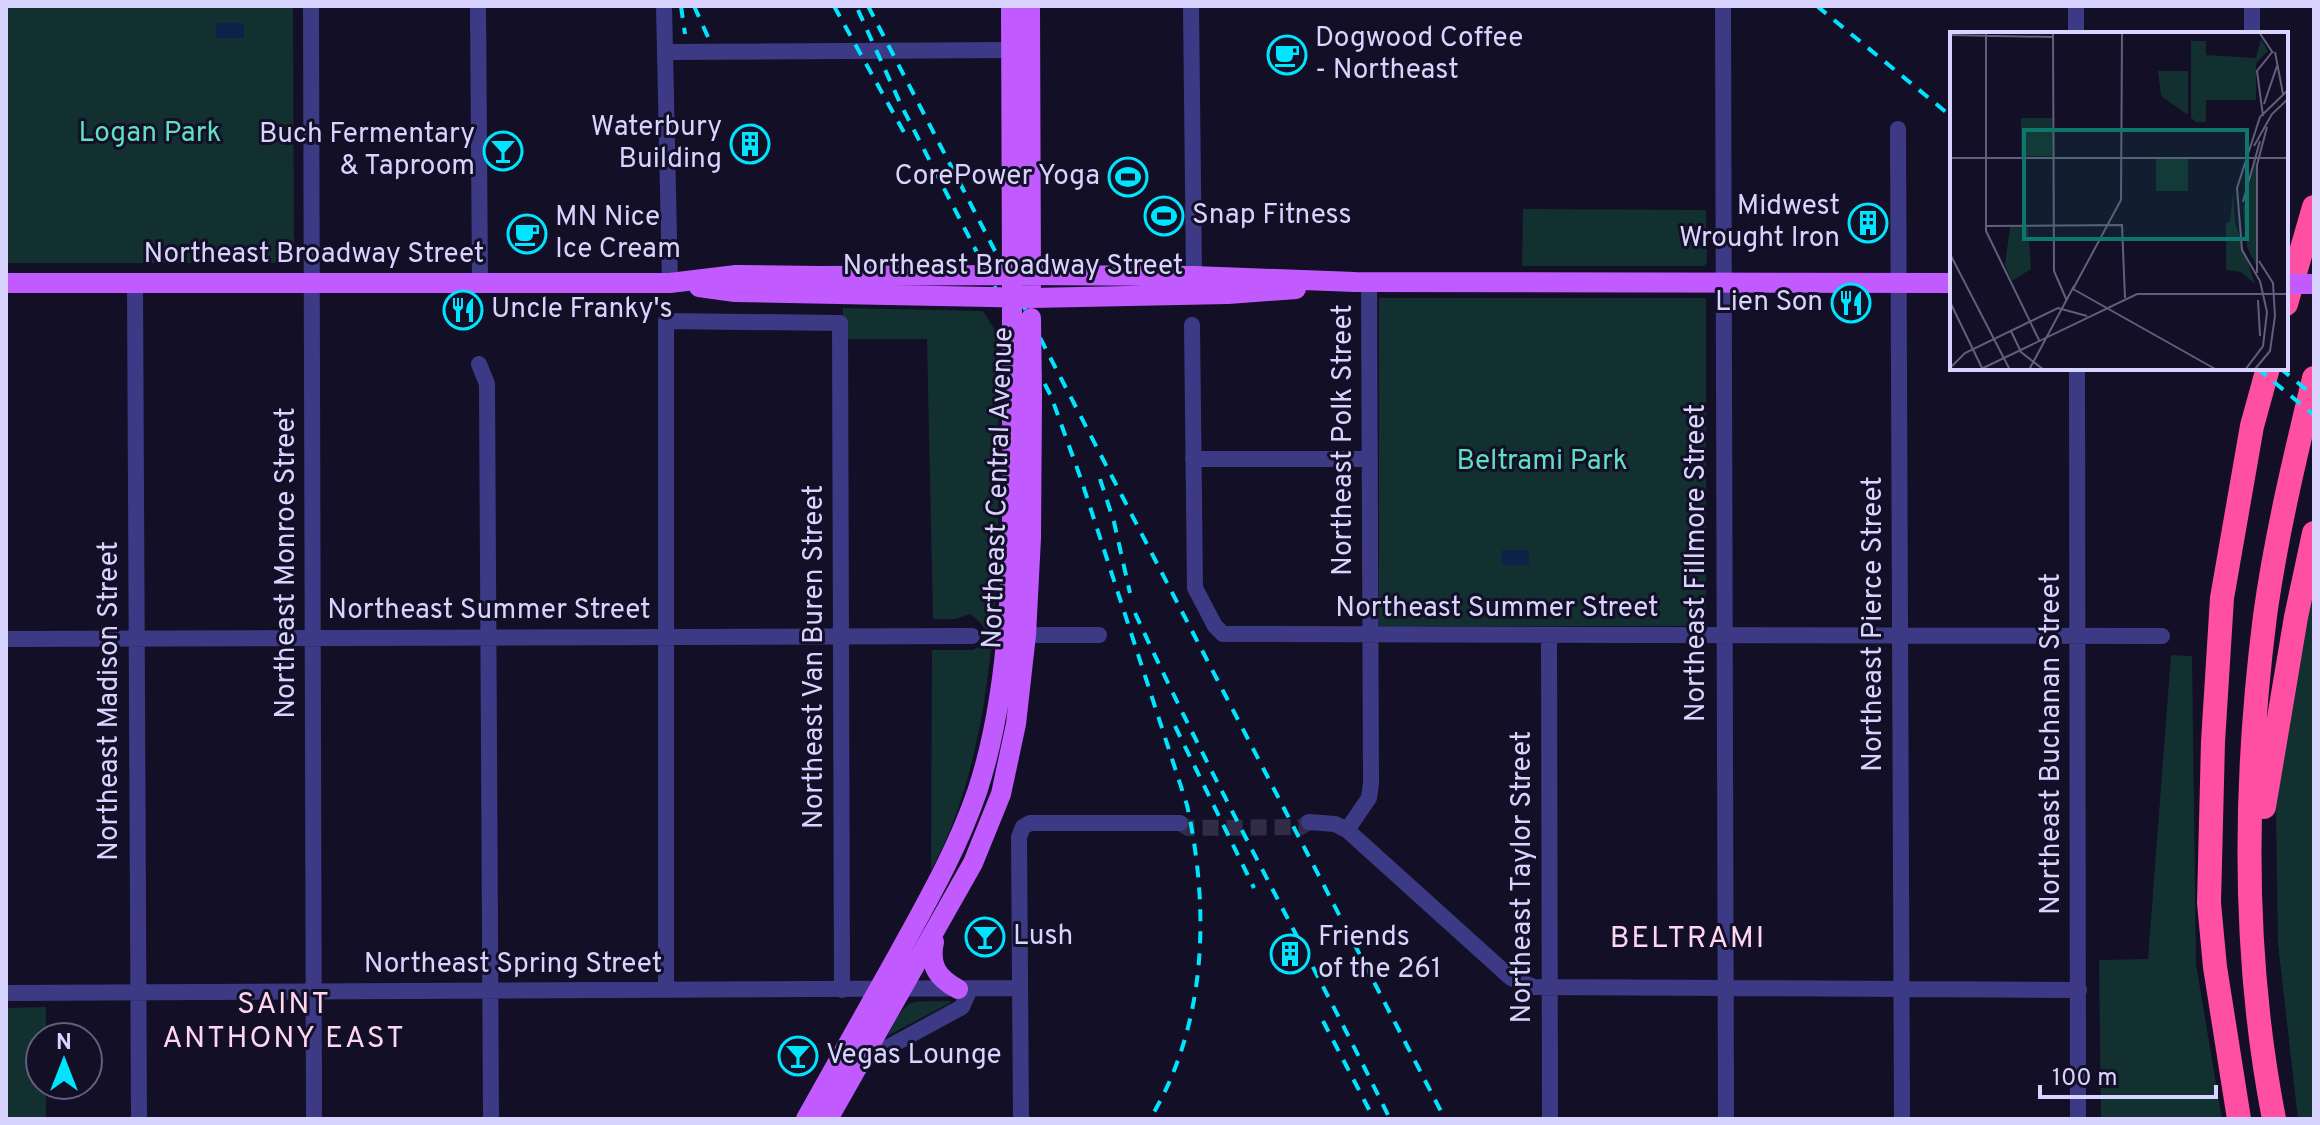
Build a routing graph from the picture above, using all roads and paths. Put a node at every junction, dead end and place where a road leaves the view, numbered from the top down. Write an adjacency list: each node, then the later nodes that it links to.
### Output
1 (311, 6): 18 (street, Northeast Monroe Street)
2 (478, 6): 22 (street)
3 (664, 6): 13 (street)
4 (1011, 6): 12 (main road, Northeast Central Avenue)
5 (1030, 6): 16 (main road, Northeast Central Avenue)
6 (1191, 6): 17 (street)
7 (1723, 6): 24 (street, Northeast Fillmore Street)
8 (2076, 6): 10 (street)
9 (2252, 6): 11 (street)
10 (2076, 32)
11 (2252, 32)
12 (1010, 50): 13 (street); 16 (main road, Northeast Central Avenue)
13 (665, 52): 23 (street)
14 (1898, 129): 25 (street, Northeast Pierce Street)
15 (2314, 207): 30 (highway)
16 (1022, 275): 17 (main road, Northeast Broadway Street); 29 (main road, Northeast Broadway Street, bridge); 31 (main road, Northeast Central Avenue, bridge)
17 (1194, 276): 19 (main road, Northeast Broadway Street)
18 (312, 282): 21 (main road, Northeast Broadway Street); 22 (main road, Northeast Broadway Street); 53 (street, Northeast Monroe Street)
19 (1362, 282): 24 (main road, Northeast Broadway Street); 31 (main road, Northeast Broadway Street); 38 (street, Northeast Polk Street)
20 (6, 283): 21 (main road, Northeast Broadway Street)
21 (135, 283): 52 (street, Northeast Madison Street)
22 (480, 283): 23 (main road, Northeast Broadway Street)
23 (670, 283): 29 (main road, Northeast Broadway Street)
24 (1722, 283): 25 (main road, Northeast Broadway Street); 44 (street, Northeast Fillmore Street)
25 (1897, 283): 26 (main road, Northeast Broadway Street); 45 (street, Northeast Pierce Street)
26 (1950, 283)
27 (2288, 284): 28 (main road, bridge)
28 (2314, 284)
29 (820, 285): 31 (main road, Northeast Broadway Street, bridge)
30 (2288, 297)
31 (1022, 298): 40 (main road, Northeast Central Avenue, bridge)
32 (1192, 325): 37 (street)
33 (479, 364): 50 (street)
34 (2077, 370): 46 (street, Northeast Buchanan Street)
35 (2267, 370): 85 (highway)
36 (2314, 378): 58 (highway)
37 (1193, 459): 38 (street); 42 (street, Northeast Summer Street)
38 (1370, 459): 42 (street, Northeast Polk Street)
39 (2314, 533): 58 (highway)
40 (1016, 635): 41 (street); 59 (main road, Northeast Central Avenue); 68 (main road, Northeast Central Avenue)
41 (1099, 635)
42 (1371, 635): 43 (street, Northeast Summer Street); 57 (street, Northeast Polk Street)
43 (1549, 635): 44 (street, Northeast Summer Street); 61 (street, Northeast Taylor Street)
44 (1723, 635): 45 (street, Northeast Summer Street); 63 (street, Northeast Fillmore Street)
45 (1901, 635): 46 (street, Northeast Summer Street); 64 (street, Northeast Pierce Street)
46 (2078, 635): 49 (street, Northeast Summer Street); 70 (street, Northeast Buchanan Street)
47 (842, 636): 48 (street, Northeast Summer Street); 51 (street, Northeast Summer Street); 51 (street, Northeast Van Buren Street); 67 (street, Northeast Van Buren Street)
48 (972, 636)
49 (2162, 636)
50 (490, 637): 51 (street, Northeast Summer Street); 53 (street, Northeast Summer Street); 65 (street)
51 (665, 637): 66 (street)
52 (136, 638): 53 (street, Northeast Summer Street); 54 (street, Northeast Summer Street); 73 (street, Northeast Madison Street)
53 (313, 638): 71 (street, Northeast Monroe Street)
54 (6, 639)
55 (1309, 822): 57 (street)
56 (1180, 823): 60 (street)
57 (1347, 830): 61 (street)
58 (2250, 885): 86 (highway)
59 (940, 923): 62 (main road); 69 (main road, Northeast Central Avenue)
60 (1020, 988): 62 (street, Northeast Spring Street); 80 (street)
61 (1549, 988): 63 (street); 81 (street, Northeast Taylor Street)
62 (964, 989): 69 (street, Northeast Spring Street); 74 (street)
63 (1725, 989): 64 (street); 82 (street, Northeast Fillmore Street)
64 (1902, 989): 70 (street); 83 (street, Northeast Pierce Street)
65 (491, 990): 66 (street, Northeast Spring Street); 71 (street, Northeast Spring Street); 77 (street)
66 (666, 990): 67 (street, Northeast Spring Street)
67 (842, 990): 68 (street, Northeast Spring Street)
68 (878, 990): 69 (street, Northeast Spring Street); 78 (main road, Northeast Central Avenue)
69 (903, 990): 74 (main road, Northeast Central Avenue)
70 (2079, 990): 84 (street, Northeast Buchanan Street)
71 (313, 992): 73 (street, Northeast Spring Street); 76 (street, Northeast Monroe Street)
72 (6, 993): 73 (street, Northeast Spring Street)
73 (138, 993): 75 (street, Northeast Madison Street)
74 (861, 1062): 79 (main road, Northeast Central Avenue)
75 (139, 1119)
76 (314, 1119)
77 (491, 1119)
78 (806, 1119)
79 (828, 1119)
80 (1021, 1119)
81 (1550, 1119)
82 (1726, 1119)
83 (1902, 1119)
84 (2078, 1119)
85 (2239, 1119)
86 (2274, 1119)

